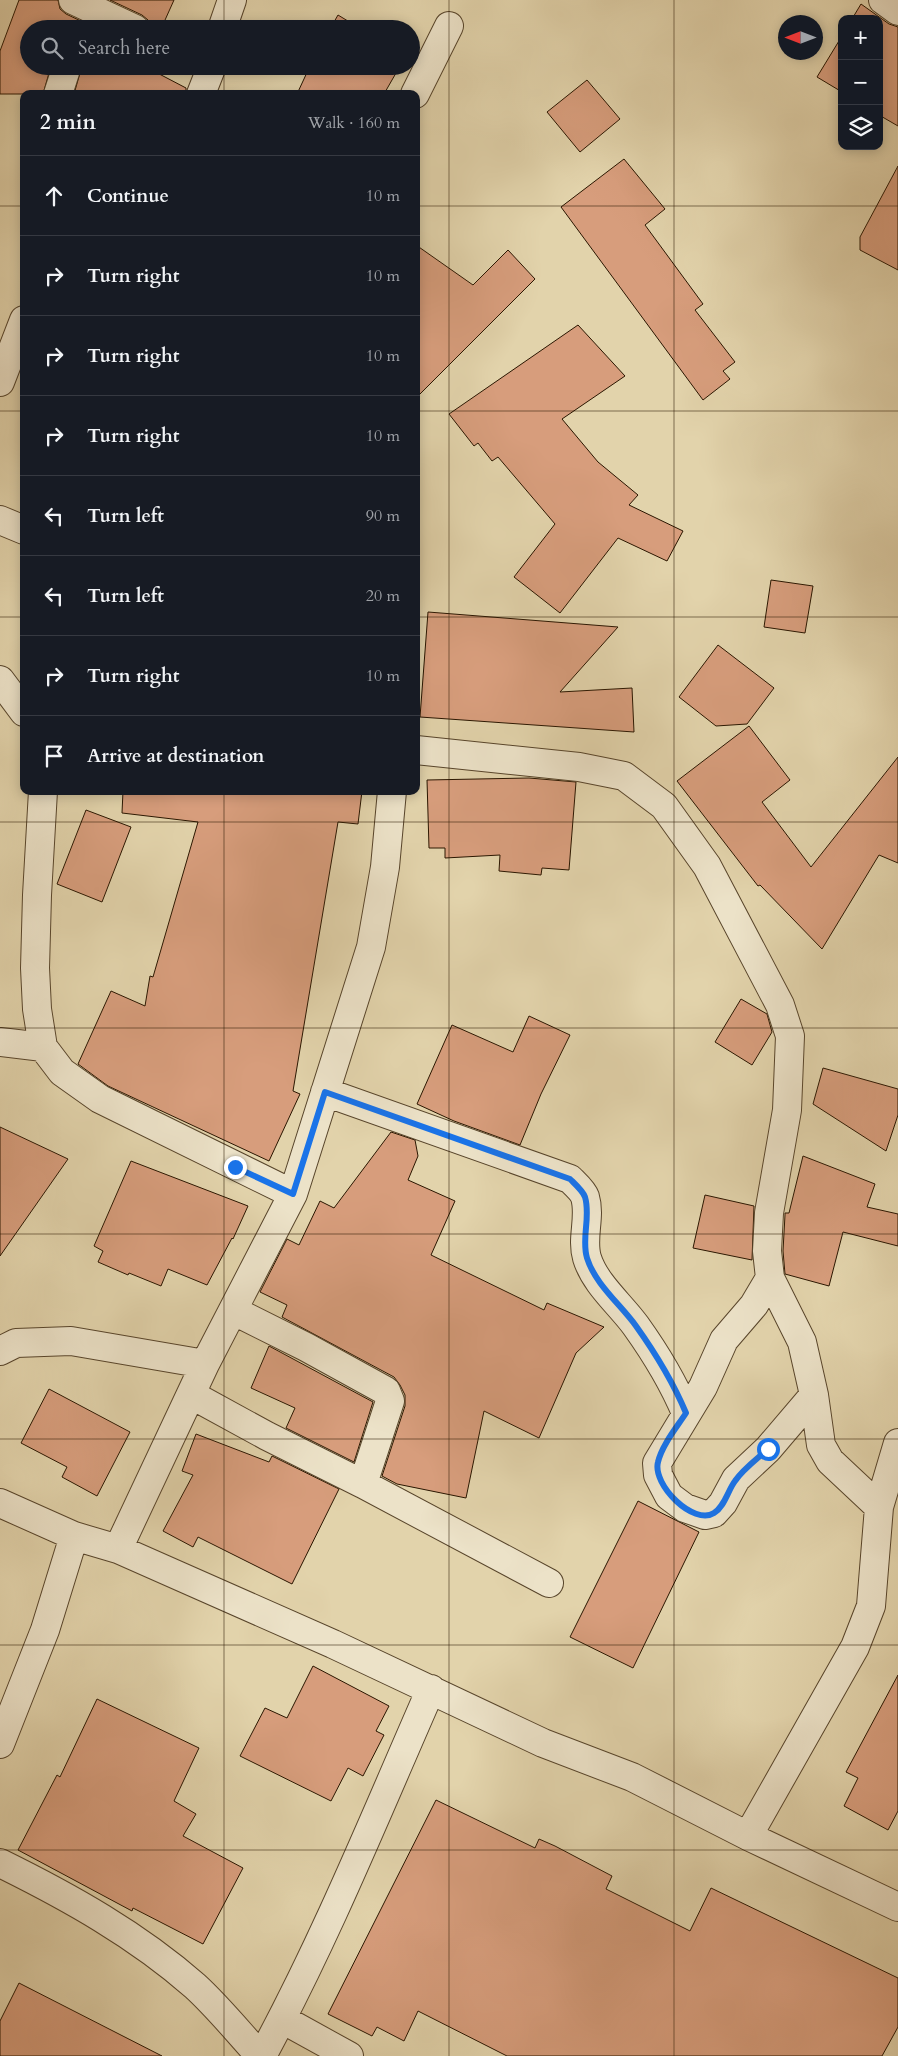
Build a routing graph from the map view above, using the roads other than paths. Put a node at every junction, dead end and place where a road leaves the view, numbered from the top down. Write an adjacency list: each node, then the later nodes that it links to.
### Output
1 (232, 0): 6 (street)
2 (883, 0): 3 (street)
3 (898, 11)
4 (80, 12): 5 (street)
5 (106, 20)
6 (225, 20)
7 (449, 26): 12 (street)
8 (63, 75): 10 (street)
9 (208, 75): 11 (street)
10 (59, 90)
11 (203, 90)
12 (417, 90)
13 (20, 330): 14 (street)
14 (0, 382)
15 (0, 520): 16 (street)
16 (20, 528)
17 (0, 680): 18 (street)
18 (20, 707)
19 (420, 750): 26 (street)
20 (43, 795): 23 (street)
21 (392, 795): 24 (street)
22 (0, 1042): 23 (street)
23 (43, 1047): 25 (street)
24 (325, 1092): 25 (street); 32 (street)
25 (293, 1194): 27 (street)
26 (770, 1278): 31 (street); 32 (street)
27 (234, 1311): 29 (street); 34 (street)
28 (0, 1351): 29 (street)
29 (205, 1364): 30 (street)
30 (192, 1395): 34 (street); 38 (street)
31 (814, 1395): 32 (street); 36 (street)
32 (686, 1413)
33 (898, 1443): 36 (street)
34 (363, 1484): 39 (street)
35 (0, 1504): 37 (street)
36 (879, 1507): 42 (street)
37 (74, 1536): 38 (street); 41 (street)
38 (118, 1549): 40 (street)
39 (549, 1583)
40 (431, 1689): 42 (street); 45 (street)
41 (0, 1744)
42 (748, 1836): 44 (street)
43 (0, 1863): 46 (street)
44 (898, 1907)
45 (282, 2019): 46 (street); 47 (street)
46 (261, 2056)
47 (349, 2056)

